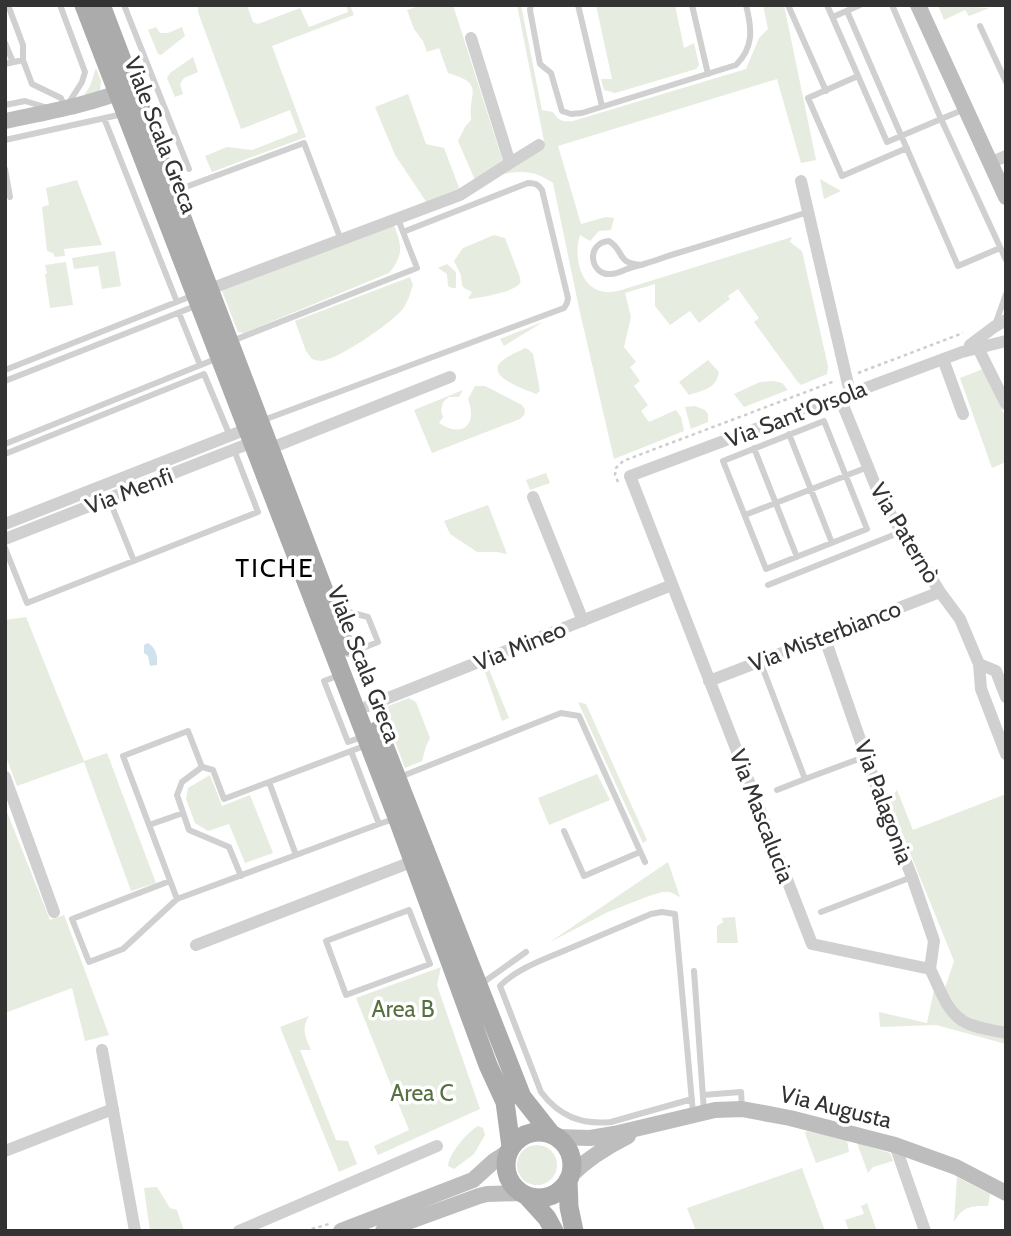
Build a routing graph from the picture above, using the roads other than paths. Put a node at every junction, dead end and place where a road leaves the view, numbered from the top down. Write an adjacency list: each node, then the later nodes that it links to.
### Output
1 (8, 5): 20 (lane)
2 (101, 5): 26 (main road, Viale Scala Greca)
3 (124, 5): 24 (lane)
4 (531, 5): 29 (lane)
5 (578, 5): 29 (lane)
6 (692, 5): 22 (lane)
7 (746, 5): 22 (lane)
8 (788, 5): 27 (lane)
9 (827, 5): 16 (lane)
10 (860, 5): 15 (lane)
11 (892, 5): 34 (lane)
12 (918, 5): 31 (street)
13 (77, 7): 14 (lane); 26 (main road, Viale Scala Greca)
14 (61, 8): 30 (lane)
15 (847, 11): 16 (lane); 36 (lane)
16 (832, 17): 23 (lane)
17 (980, 26): 25 (lane)
18 (471, 38): 41 (street)
19 (5, 43): 21 (lane)
20 (23, 60): 21 (lane); 30 (lane)
21 (9, 63)
22 (708, 74): 29 (lane)
23 (858, 76): 27 (lane); 36 (lane)
24 (153, 79): 26 (lane); 44 (lane)
25 (1006, 82)
26 (125, 90): 30 (street); 32 (main road, Viale Scala Greca); 46 (main road, Viale Scala Greca)
27 (826, 91): 39 (lane)
28 (5, 105): 30 (lane)
29 (602, 106)
30 (61, 109): 35 (street)
31 (964, 109): 34 (lane); 42 (street)
32 (126, 113): 33 (lane); 56 (main road, Viale Scala Greca)
33 (104, 118): 37 (lane); 57 (lane)
34 (941, 119): 36 (lane); 52 (lane)
35 (5, 121)
36 (902, 136): 39 (lane)
37 (5, 141)
38 (539, 145): 41 (street)
39 (907, 148): 52 (lane)
40 (1006, 156): 42 (street)
41 (510, 163): 50 (street)
42 (990, 163): 48 (street)
43 (5, 169): 47 (lane)
44 (189, 169)
45 (802, 181): 49 (street, Via Paternò)
46 (173, 191): 51 (lane); 56 (main road, Viale Scala Greca)
47 (10, 197)
48 (1006, 197)
49 (808, 212): 54 (lane); 69 (street, Via Paternò)
50 (400, 225): 51 (street); 63 (lane); 73 (lane)
51 (341, 240): 56 (street)
52 (1000, 248): 53 (lane)
53 (1006, 260)
54 (642, 265): 54 (lane)
55 (1006, 294): 60 (lane)
56 (202, 296): 57 (lane); 58 (lane); 63 (main road, Viale Scala Greca)
57 (177, 302): 66 (lane)
58 (179, 313): 65 (lane); 68 (lane)
59 (1006, 320): 60 (street)
60 (994, 327): 62 (street)
61 (1006, 341): 62 (street, Via Sant'Orsola)
62 (976, 345): 64 (street, Via Sant'Orsola); 70 (street)
63 (225, 349): 65 (lane); 73 (main road, Viale Scala Greca)
64 (943, 359): 69 (street, Via Sant'Orsola); 71 (street)
65 (200, 365): 74 (lane)
66 (5, 370)
67 (450, 377): 73 (street)
68 (5, 381)
69 (845, 396): 78 (street, Via Paternò); 79 (street, Via Sant'Orsola)
70 (1006, 404)
71 (963, 414)
72 (789, 434): 75 (lane); 80 (lane); 82 (lane)
73 (252, 435): 76 (street, Via Menfi); 77 (lane); 81 (street, Via Menfi); 97 (main road, Viale Scala Greca); 107 (main road, Viale Scala Greca)
74 (5, 444)
75 (754, 448): 85 (lane); 86 (lane)
76 (233, 450): 84 (street, Via Menfi); 93 (lane)
77 (5, 454)
78 (868, 467): 80 (lane); 88 (street, Via Paternò)
79 (629, 476): 94 (street, Via Mascalucia)
80 (846, 476): 82 (lane); 90 (lane)
81 (104, 485): 84 (street); 87 (street, Via Menfi)
82 (811, 489): 85 (lane); 90 (lane)
83 (533, 497): 98 (street)
84 (109, 499): 89 (street, Via Menfi); 93 (lane)
85 (776, 503): 86 (lane); 92 (lane)
86 (745, 516): 92 (lane)
87 (5, 524)
88 (903, 531): 95 (lane); 96 (street, Via Paternò)
89 (5, 539)
90 (832, 543): 92 (lane)
91 (5, 548): 93 (lane)
92 (797, 557)
93 (134, 561)
94 (672, 585): 98 (street, Via Mineo); 104 (street, Via Mascalucia)
95 (768, 585)
96 (940, 592): 99 (street, Via Misterbianco); 102 (street, Via Paternò)
97 (335, 617): 100 (main road, Viale Scala Greca); 100 (lane)
98 (583, 621): 106 (street, Via Mineo)
99 (824, 636): 101 (street, Via Misterbianco); 126 (street, Via Palagonia)
100 (348, 654): 106 (main road, Viale Scala Greca)
101 (760, 661): 104 (street, Via Misterbianco); 112 (lane)
102 (979, 664): 103 (street); 108 (street, Via Paternò)
103 (1001, 669): 105 (street)
104 (709, 681): 134 (street, Via Mascalucia)
105 (1006, 697)
106 (368, 706): 113 (main road, Viale Scala Greca)
107 (362, 743): 113 (main road, Viale Scala Greca); 114 (lane); 118 (lane)
108 (1006, 754)
109 (856, 760): 112 (lane)
110 (202, 767): 114 (lane); 116 (lane); 119 (lane)
111 (5, 777): 129 (street)
112 (806, 779): 115 (lane)
113 (391, 781): 117 (main road, Viale Scala Greca); 121 (lane); 136 (main road, Viale Scala Greca)
114 (269, 782): 122 (lane)
115 (777, 790)
116 (183, 813): 119 (lane); 125 (lane)
117 (397, 817): 118 (lane); 123 (main road, Viale Scala Greca)
118 (379, 824): 122 (lane)
119 (149, 825): 127 (lane)
120 (564, 831): 121 (lane)
121 (640, 852): 124 (lane)
122 (296, 855): 125 (lane)
123 (414, 861): 131 (main road, Viale Scala Greca); 132 (street)
124 (645, 862)
125 (241, 876): 128 (lane)
126 (912, 877): 130 (lane); 134 (street, Via Palagonia)
127 (170, 881): 128 (lane); 128 (lane)
128 (177, 899)
129 (54, 912)
130 (821, 912)
131 (427, 926): 131 (lane); 140 (main road, Viale Scala Greca)
132 (196, 945)
133 (526, 952): 136 (lane)
134 (930, 969): 138 (street)
135 (694, 971): 141 (lane)
136 (479, 985): 137 (main road, Viale Scala Greca)
137 (503, 1022): 142 (lane); 146 (lane); 147 (main road, Viale Scala Greca)
138 (1006, 1033)
139 (102, 1050): 144 (street)
140 (488, 1065): 150 (main road, Viale Scala Greca); 152 (street)
141 (703, 1095): 142 (lane); 143 (lane)
142 (696, 1109): 143 (street, Via Augusta); 145 (street, Via Augusta); 146 (lane)
143 (743, 1109): 148 (street, Via Augusta)
144 (113, 1110): 151 (street); 157 (street)
145 (647, 1127): 146 (street); 153 (street)
146 (613, 1128): 147 (street)
147 (554, 1136): 150 (main road); 153 (main road)
148 (895, 1145): 154 (street, Via Augusta); 163 (street)
149 (437, 1146): 156 (street)
150 (509, 1149): 152 (street); 155 (main road)
151 (5, 1152)
152 (483, 1171): 159 (street)
153 (569, 1178): 155 (main road); 162 (main road)
154 (1006, 1193)
155 (524, 1194): 160 (street); 161 (main road)
156 (251, 1227): 158 (street)
157 (135, 1231)
158 (239, 1231)
159 (341, 1231)
160 (383, 1231)
161 (554, 1231)
162 (574, 1231)
163 (925, 1231)

